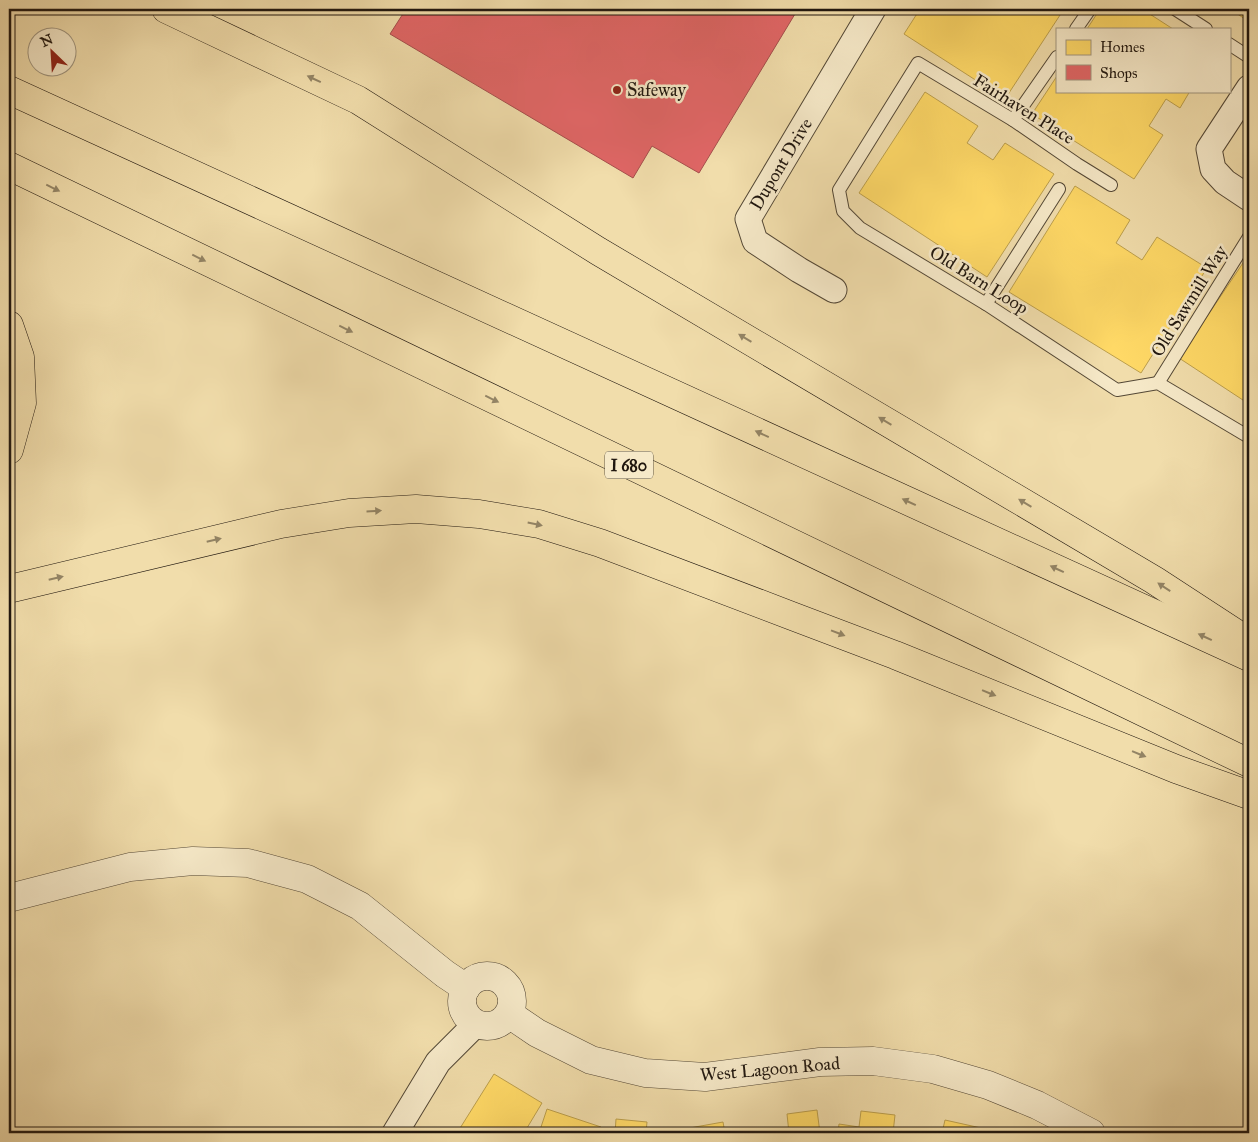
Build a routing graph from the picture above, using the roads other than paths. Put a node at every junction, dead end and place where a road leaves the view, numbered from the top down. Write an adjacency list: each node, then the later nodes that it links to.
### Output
1 (166, 9): 26 (highway, one-way to 1)
2 (873, 9): 19 (street, Dupont Drive)
3 (1090, 9): 5 (lane)
4 (1175, 9): 6 (lane)
5 (1077, 28)
6 (1204, 28)
7 (1230, 45): 8 (lane)
8 (1249, 57)
9 (1056, 58): 13 (lane)
10 (918, 64): 13 (lane, Fairhaven Place); 20 (lane, Old Barn Loop)
11 (1249, 88): 17 (street)
12 (9, 90): 27 (highway, one-way to 12)
13 (1013, 120): 15 (lane, Fairhaven Place)
14 (9, 166): 28 (highway, I 680, one-way to 28)
15 (1111, 184)
16 (1059, 189): 20 (lane)
17 (1249, 198)
18 (1249, 237): 22 (lane, Old Sawmill Way)
19 (834, 290)
20 (986, 304): 22 (lane, Old Barn Loop)
21 (9, 325): 24 (highway)
22 (1158, 383): 23 (lane)
23 (1249, 437)
24 (9, 450)
25 (9, 589): 29 (highway, one-way to 29)
26 (1249, 642)
27 (1249, 657)
28 (1249, 764)
29 (1249, 795)
30 (9, 898): 31 (street)
31 (466, 988): 32 (street); 33 (street)
32 (509, 1014): 33 (street); 35 (street, West Lagoon Road)
33 (476, 1024): 34 (street)
34 (395, 1133)
35 (1091, 1133)

